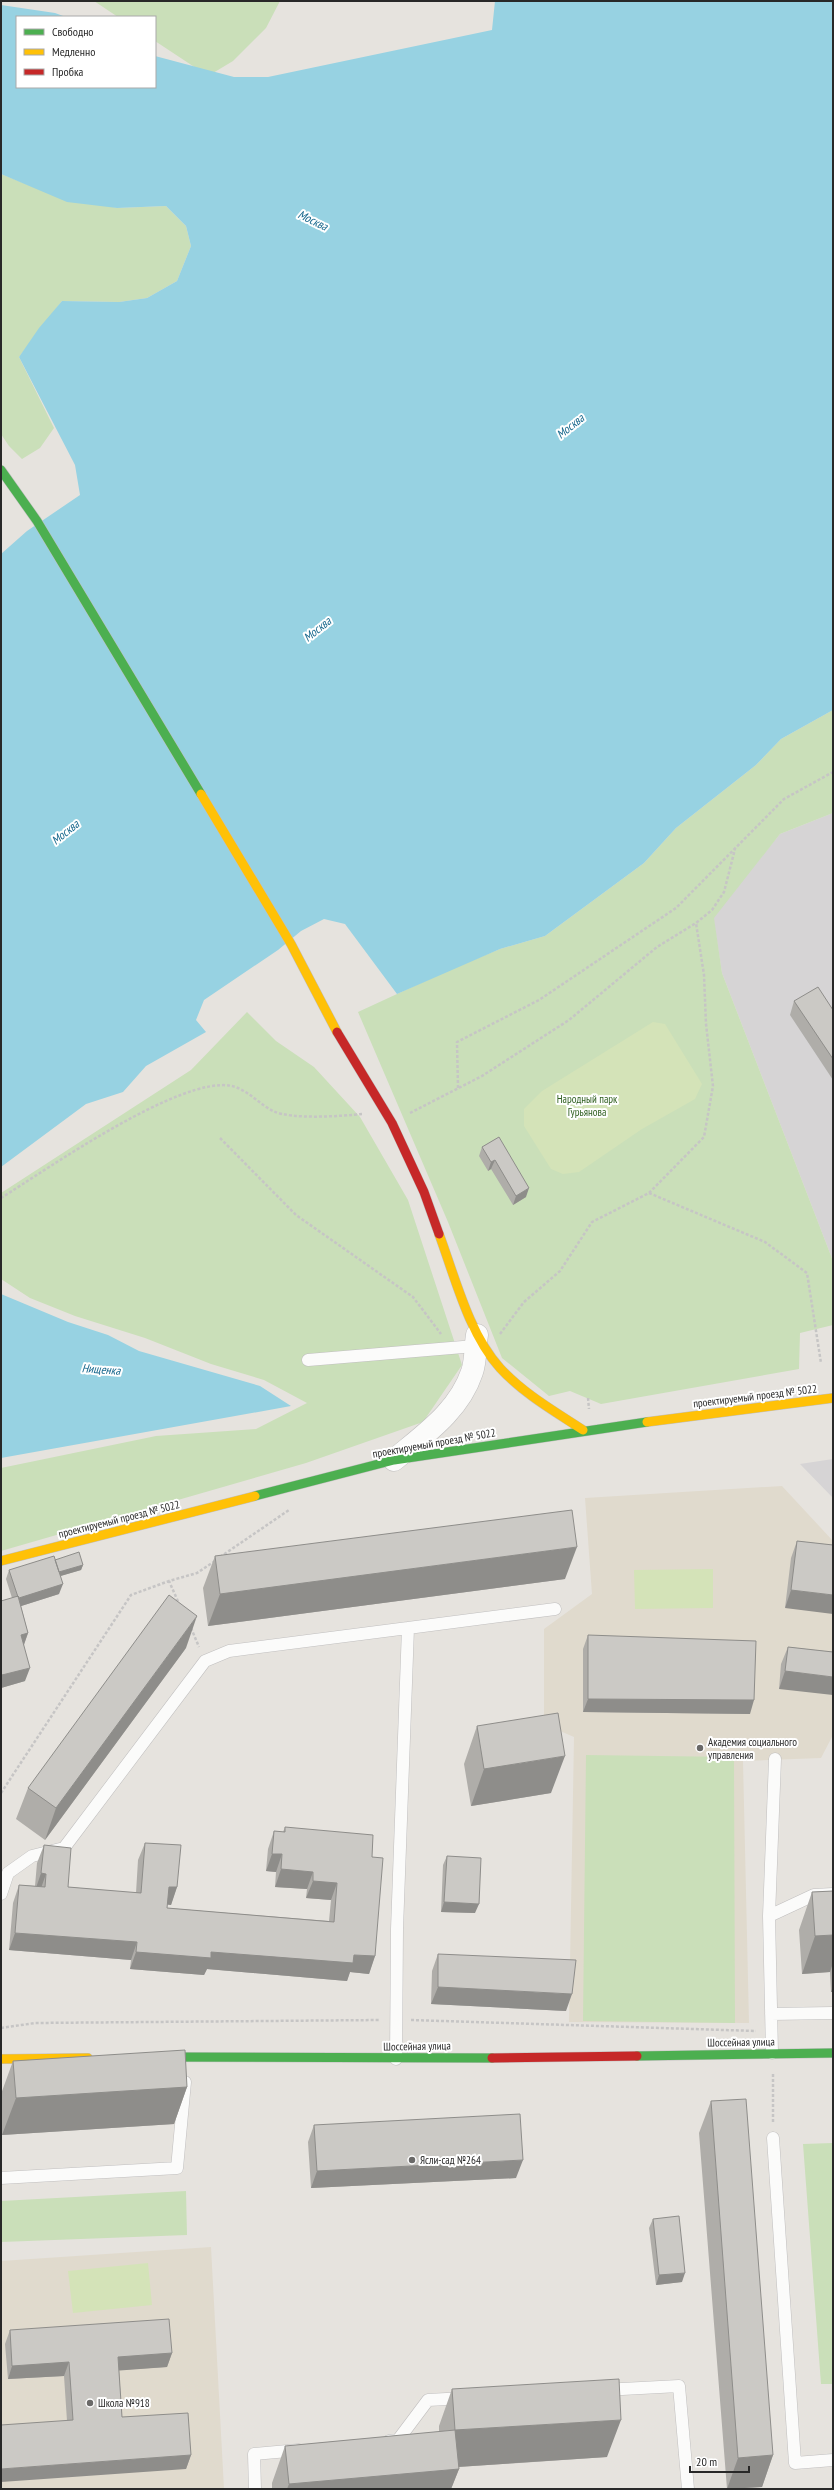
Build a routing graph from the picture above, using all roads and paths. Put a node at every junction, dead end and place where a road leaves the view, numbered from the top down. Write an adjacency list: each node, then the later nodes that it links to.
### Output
1 (1, 470): 6 (street)
2 (833, 772): 3 (path)
3 (735, 848): 4 (path); 5 (path)
4 (696, 923): 5 (path); 9 (path)
5 (458, 1088): 7 (path)
6 (386, 1113): 7 (street); 10 (path)
7 (392, 1123): 11 (street)
8 (220, 1138): 12 (path)
9 (649, 1192): 11 (path); 14 (path)
10 (1, 1198)
11 (482, 1340): 12 (lane); 16 (street); 17 (street)
12 (452, 1348): 13 (lane)
13 (308, 1360)
14 (821, 1363)
15 (833, 1398): 16 (street, проектируемый проезд № 5022)
16 (583, 1430): 17 (street, проектируемый проезд № 5022)
17 (394, 1460): 19 (street, проектируемый проезд № 5022)
18 (296, 1505): 20 (path)
19 (1, 1561)
20 (169, 1581): 22 (path); 27 (path)
21 (555, 1609): 24 (lane)
22 (182, 1610)
23 (189, 1625): 25 (path)
24 (408, 1628): 25 (lane); 33 (lane)
25 (205, 1660): 28 (lane)
26 (775, 1759): 30 (lane)
27 (1, 1793)
28 (1, 1894)
29 (833, 1894): 30 (lane)
30 (770, 1916): 32 (lane)
31 (833, 2013): 32 (lane)
32 (772, 2014): 35 (lane)
33 (396, 2020): 34 (path); 35 (path); 42 (lane)
34 (1, 2028)
35 (772, 2031): 36 (lane)
36 (772, 2053): 37 (street, Шоссейная улица); 42 (street, Шоссейная улица); 43 (path)
37 (833, 2053)
38 (148, 2057): 39 (street, Шоссейная улица)
39 (187, 2057): 42 (street, Шоссейная улица); 44 (lane)
40 (94, 2058): 41 (street)
41 (1, 2059)
42 (396, 2059)
43 (773, 2138): 49 (lane)
44 (1, 2178)
45 (593, 2391): 51 (lane)
46 (475, 2397): 47 (lane)
47 (375, 2442)
48 (314, 2448): 50 (lane)
49 (833, 2460)
50 (255, 2489)
51 (688, 2489)

